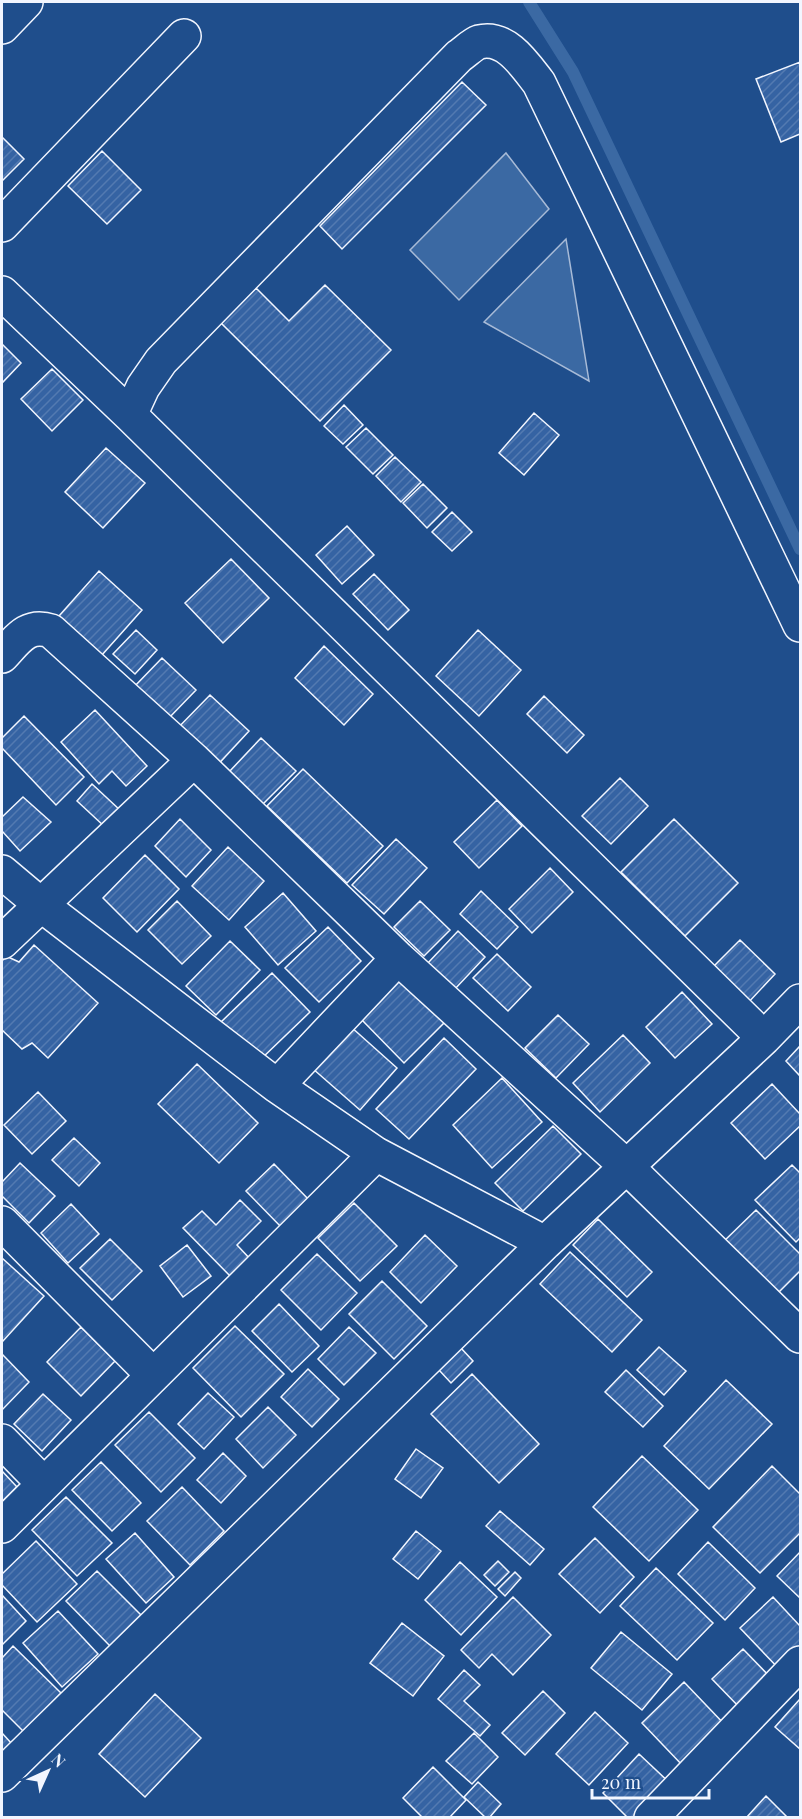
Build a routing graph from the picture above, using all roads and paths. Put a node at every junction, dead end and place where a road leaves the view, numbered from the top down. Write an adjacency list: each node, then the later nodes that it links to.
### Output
1 (26, 2): 2 (street)
2 (2, 27)
3 (184, 36): 4 (street)
4 (2, 225)
5 (2, 293): 6 (street)
6 (130, 415): 7 (street); 15 (street)
7 (801, 625)
8 (2, 656): 9 (street)
9 (194, 760): 11 (street); 13 (street)
10 (2, 872): 11 (street)
11 (40, 904): 12 (street); 16 (street)
12 (2, 942)
13 (398, 958): 16 (street); 18 (street)
14 (801, 1001): 15 (street)
15 (764, 1038): 18 (street)
16 (277, 1086): 17 (street)
17 (376, 1154): 20 (street); 22 (street)
18 (626, 1166): 20 (street); 21 (street)
19 (2, 1223): 22 (street)
20 (545, 1243): 27 (street)
21 (796, 1324)
22 (153, 1375): 24 (street)
23 (2, 1441): 24 (street)
24 (44, 1484): 25 (street)
25 (2, 1526)
26 (801, 1663): 28 (street)
27 (2, 1775)
28 (651, 1818)

